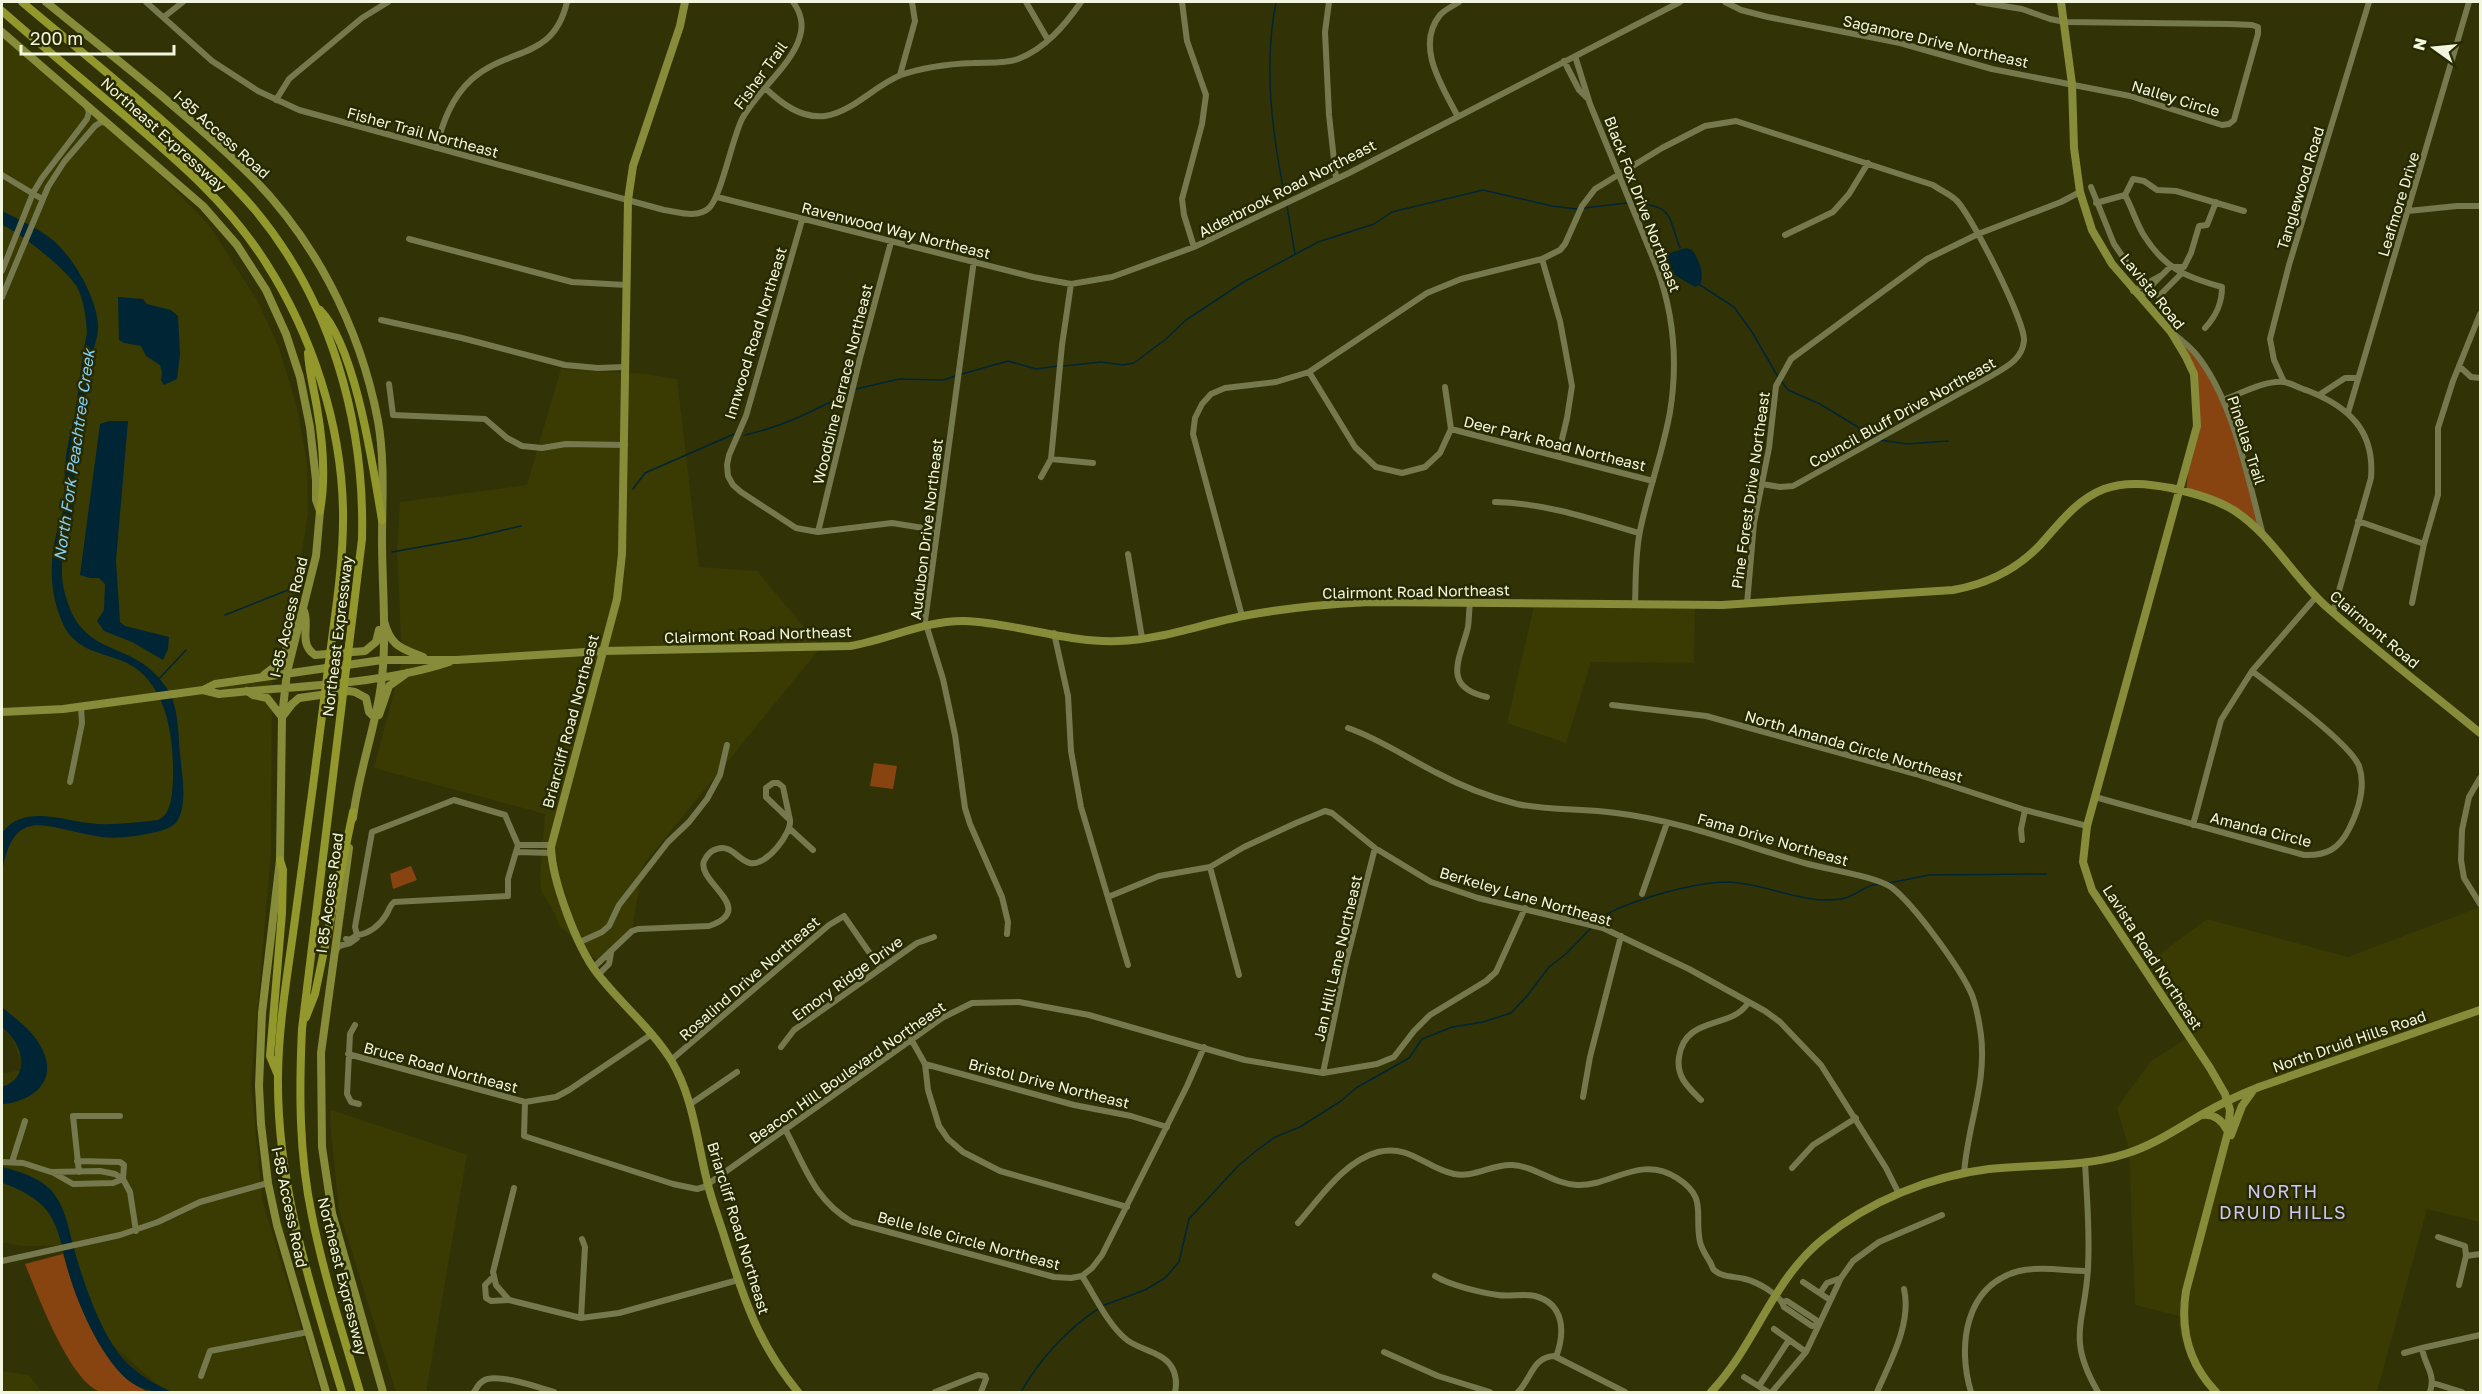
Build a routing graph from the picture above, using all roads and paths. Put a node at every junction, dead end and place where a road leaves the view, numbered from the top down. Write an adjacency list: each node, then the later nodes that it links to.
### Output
1 (22, 2): 71 (highway, Northeast Expressway)
2 (46, 2): 99 (main road, I-85 Access Road)
3 (146, 2): 22 (street, Fisher Trail Northeast)
4 (183, 2): 22 (street)
5 (388, 2): 32 (street)
6 (567, 2): 36 (street)
7 (685, 2): 47 (main road, Briarcliff Road Northeast)
8 (793, 2): 30 (street, Fisher Trail)
9 (912, 2): 28 (street)
10 (1026, 2): 25 (street)
11 (1081, 2): 25 (street)
12 (1182, 2): 58 (street)
13 (1329, 2): 40 (street)
14 (1459, 2): 34 (street)
15 (1680, 2): 26 (street, Alderbrook Road Northeast)
16 (1725, 2): 29 (street, Sagamore Drive Northeast)
17 (1978, 2): 23 (street)
18 (2061, 2): 23 (main road, Lavista Road)
19 (2369, 2): 82 (street, Tanglewood Road)
20 (2469, 2): 52 (street, Leafmore Drive)
21 (2, 11): 76 (highway, Northeast Expressway)
22 (164, 17): 32 (street, Fisher Trail Northeast)
23 (2065, 22): 29 (main road, Lavista Road); 29 (street, Nalley Circle)
24 (2, 32): 33 (main road, I-85 Access Road)
25 (1048, 40): 28 (street)
26 (1575, 56): 27 (street, Alderbrook Road Northeast); 31 (street, Black Fox Drive Northeast)
27 (1564, 62): 31 (street, Black Fox Drive Northeast); 34 (street, Alderbrook Road Northeast)
28 (900, 75): 30 (street)
29 (2072, 84): 42 (main road, Lavista Road)
30 (765, 88): 45 (street, Fisher Trail)
31 (1588, 98): 38 (street, Black Fox Drive Northeast)
32 (276, 100): 36 (street, Fisher Trail Northeast)
33 (86, 105): 35 (main road, I-85 Access Road); 43 (street)
34 (1457, 115): 40 (street, Alderbrook Road Northeast)
35 (108, 124): 46 (street); 98 (main road, I-85 Access Road)
36 (436, 148): 47 (street, Fisher Trail Northeast)
37 (1868, 163): 38 (street, Council Bluff Drive Northeast); 54 (street, Council Bluff Drive Northeast); 55 (street)
38 (1618, 174): 60 (street, Council Bluff Drive Northeast); 94 (street, Black Fox Drive Northeast)
39 (2, 175): 43 (street)
40 (1336, 178): 58 (street, Alderbrook Road Northeast)
41 (2091, 187): 49 (street)
42 (2079, 192): 54 (street, Pine Forest Drive Northeast); 67 (main road, Lavista Road)
43 (33, 193): 46 (street); 62 (street)
44 (2125, 195): 48 (street); 49 (street); 61 (street)
45 (717, 197): 47 (street, Fisher Trail Northeast); 53 (street, Ravenwood Way Northeast)
46 (42, 198): 69 (street)
47 (628, 200): 65 (main road, Briarcliff Road Northeast)
48 (2216, 202): 51 (street); 61 (street)
49 (2096, 203): 66 (street)
50 (2481, 206): 52 (street)
51 (2244, 211)
52 (2408, 211): 80 (street, Leafmore Drive)
53 (802, 220): 57 (street, Ravenwood Way Northeast); 102 (street, Innwood Road Northeast)
54 (1978, 234): 95 (street, Pine Forest Drive Northeast); 95 (street, Council Bluff Drive Northeast)
55 (1785, 236)
56 (409, 239): 65 (street)
57 (891, 242): 59 (street, Ravenwood Way Northeast); 102 (street, Woodbine Terrace Northeast)
58 (1194, 248): 64 (street, Alderbrook Road Northeast)
59 (974, 260): 64 (street, Ravenwood Way Northeast); 101 (street, Audubon Drive Northeast)
60 (1542, 260): 79 (street, Council Bluff Drive Northeast); 90 (street)
61 (2170, 267): 63 (street); 66 (street)
62 (2, 271)
63 (2181, 274): 68 (street); 74 (street)
64 (1071, 284): 91 (street)
65 (626, 285): 78 (main road, Briarcliff Road Northeast)
66 (2147, 286): 67 (street); 70 (street)
67 (2133, 291): 70 (main road, Lavista Road)
68 (2159, 296)
69 (2, 297)
70 (2140, 297): 75 (main road, Lavista Road)
71 (317, 308): 99 (highway); 176 (highway, Northeast Expressway)
72 (2481, 314): 77 (street)
73 (381, 320): 78 (street)
74 (2205, 328)
75 (2171, 332): 86 (street, Pinellas Trail); 96 (main road, Lavista Road)
76 (308, 343): 98 (highway); 186 (highway, Northeast Expressway)
77 (2459, 366): 81 (street); 105 (street)
78 (625, 367): 89 (main road, Briarcliff Road Northeast)
79 (1309, 372): 88 (street); 115 (street, Council Bluff Drive Northeast)
80 (2357, 378): 85 (street); 87 (street, Leafmore Drive)
81 (2481, 378)
82 (2284, 382): 85 (street); 86 (street)
83 (390, 384): 89 (street)
84 (1445, 387): 88 (street)
85 (2319, 395): 87 (street)
86 (2223, 400): 104 (street, Pinellas Trail)
87 (2348, 413): 100 (street)
88 (1451, 429): 90 (street, Deer Park Road Northeast)
89 (625, 445): 119 (main road, Briarcliff Road Northeast)
90 (1558, 456): 94 (street, Deer Park Road Northeast)
91 (1051, 459): 92 (street); 93 (street)
92 (1093, 463)
93 (1041, 477)
94 (1653, 480): 103 (street, Black Fox Drive Northeast)
95 (1762, 484): 111 (street, Pine Forest Drive Northeast)
96 (2180, 490): 104 (main road, Clairmont Road Northeast); 111 (main road, Clairmont Road Northeast); 142 (main road, Lavista Road Northeast)
97 (1496, 502): 103 (street)
98 (320, 511): 112 (main road, I-85 Access Road)
99 (382, 520): 113 (main road, I-85 Access Road)
100 (2358, 522): 105 (street); 114 (street)
101 (936, 530): 102 (street, Innwood Road Northeast); 116 (street, Audubon Drive Northeast)
102 (818, 532)
103 (1639, 533): 110 (street, Black Fox Drive Northeast)
104 (2263, 536): 107 (main road, Clairmont Road)
105 (2424, 544): 109 (street)
106 (1128, 554): 118 (street)
107 (2316, 597): 114 (main road, Clairmont Road); 123 (street)
108 (1470, 603): 110 (main road, Clairmont Road Northeast); 115 (main road, Clairmont Road Northeast); 131 (street)
109 (2412, 603)
110 (1635, 604): 111 (main road, Clairmont Road Northeast)
111 (1747, 604)
112 (303, 610): 113 (main road); 124 (main road, I-85 Access Road); 127 (main road)
113 (382, 611): 120 (main road); 121 (main road, I-85 Access Road)
114 (2332, 612): 138 (main road, Clairmont Road)
115 (1242, 616): 118 (main road, Clairmont Road Northeast)
116 (926, 626): 117 (main road, Clairmont Road Northeast); 119 (main road, Clairmont Road Northeast); 163 (street, Audubon Drive Northeast)
117 (1054, 633): 118 (main road, Clairmont Road Northeast); 158 (street)
118 (1142, 638)
119 (603, 651): 122 (main road, Clairmont Road Northeast); 153 (main road, Briarcliff Road Northeast)
120 (426, 659): 121 (main road, Clairmont Road Northeast); 122 (main road, Clairmont Road Northeast)
121 (382, 660): 124 (main road, Clairmont Road Northeast); 126 (main road, I-85 Access Road)
122 (456, 660): 125 (main road, Clairmont Road Northeast)
123 (2253, 671): 147 (street); 147 (street, Amanda Circle)
124 (287, 672): 127 (main road, Clairmont Road Northeast); 128 (main road, I-85 Access Road)
125 (408, 672): 126 (main road, Clairmont Road Northeast); 136 (main road)
126 (381, 677): 128 (main road, Clairmont Road Northeast); 136 (main road, I-85 Access Road)
127 (259, 678): 129 (main road, Clairmont Road Northeast)
128 (285, 686): 130 (main road, Clairmont Road Northeast); 135 (main road, I-85 Access Road)
129 (203, 690): 130 (main road, Clairmont Road Northeast); 133 (main road, Clairmont Road Northeast)
130 (247, 691): 135 (main road)
131 (1487, 697)
132 (1612, 705): 143 (street, North Amanda Circle Northeast)
133 (81, 706): 134 (main road, Clairmont Road Northeast); 141 (street)
134 (2, 712)
135 (282, 717): 136 (main road); 155 (main road, I-85 Access Road)
136 (374, 717): 144 (main road, I-85 Access Road)
137 (1348, 728): 146 (street, Fama Drive Northeast)
138 (2481, 733)
139 (727, 745): 167 (street)
140 (2481, 778): 159 (street)
141 (70, 782)
142 (2095, 797): 147 (street, Amanda Circle); 148 (main road, Lavista Road Northeast)
143 (2025, 810): 148 (street, North Amanda Circle Northeast); 150 (street)
144 (353, 812): 161 (main road, I 85 Access Road); 176 (highway)
145 (790, 820): 145 (street); 149 (street)
146 (1667, 823): 157 (street); 209 (street, Fama Drive Northeast)
147 (2193, 825)
148 (2087, 826): 190 (main road, Lavista Road Northeast)
149 (790, 829): 154 (street); 171 (street)
150 (2022, 840)
151 (1375, 848): 156 (street, Berkeley Lane Northeast); 160 (street, Berkeley Lane Northeast); 185 (street, Jan Hill Lane Northeast)
152 (518, 849): 153 (street); 162 (street); 162 (street)
153 (551, 849): 167 (main road, Briarcliff Road Northeast)
154 (813, 850)
155 (280, 860): 186 (highway); 211 (main road, I-85 Access Road)
156 (1210, 867): 158 (street, Berkeley Lane Northeast); 172 (street)
157 (1642, 894)
158 (1108, 897): 169 (street)
159 (2481, 904)
160 (1525, 909): 164 (street, Berkeley Lane Northeast); 185 (street)
161 (338, 929): 166 (street); 168 (main road, I 85 Access Road)
162 (357, 934): 166 (street)
163 (1007, 934)
164 (1621, 936): 173 (street, Berkeley Lane Northeast); 188 (street)
165 (934, 937): 170 (street, Emory Ridge Drive)
166 (346, 941): 168 (street)
167 (580, 942): 171 (main road, Briarcliff Road Northeast)
168 (333, 956): 256 (main road, I 85 Access Road)
169 (1128, 965)
170 (880, 968): 179 (street, Emory Ridge Drive); 182 (street, Rosalind Drive Northeast)
171 (596, 971): 177 (main road, Briarcliff Road Northeast)
172 (1239, 975)
173 (1748, 1003): 189 (street); 196 (street, Berkeley Lane Northeast)
174 (2481, 1010): 187 (main road, North Druid Hills Road)
175 (355, 1025): 181 (street)
176 (302, 1029): 255 (highway, Northeast Expressway)
177 (652, 1034): 182 (main road, Briarcliff Road Northeast); 191 (street, Bruce Road Northeast)
178 (911, 1039): 180 (street, Beacon Hill Boulevard Northeast); 183 (street); 199 (street, Beacon Hill Boulevard Northeast)
179 (781, 1047)
180 (1204, 1047): 185 (street, Beacon Hill Boulevard Northeast); 198 (street)
181 (348, 1054): 191 (street, Bruce Road Northeast); 192 (street)
182 (671, 1060): 193 (main road, Briarcliff Road Northeast)
183 (926, 1064): 198 (street, Bristol Drive Northeast); 215 (street)
184 (737, 1072): 193 (street)
185 (1323, 1073)
186 (278, 1076): 254 (highway, Northeast Expressway)
187 (2259, 1087): 190 (main road, North Druid Hills Road); 201 (main road)
188 (1583, 1097)
189 (1701, 1100)
190 (2227, 1100): 194 (main road, North Druid Hills Road); 200 (main road, Lavista Road Northeast)
191 (525, 1102): 212 (street)
192 (359, 1104)
193 (689, 1105): 212 (main road, Briarcliff Road Northeast)
194 (2200, 1115): 200 (main road); 205 (main road, North Druid Hills Road)
195 (120, 1116): 202 (street)
196 (1856, 1119): 206 (street); 214 (street, Berkeley Lane Northeast)
197 (25, 1121): 204 (street)
198 (1167, 1127): 215 (street)
199 (785, 1129): 212 (street, Beacon Hill Boulevard Northeast); 226 (street, Belle Isle Circle Northeast)
200 (2228, 1132): 201 (main road, Lavista Road Northeast)
201 (2226, 1144): 271 (main road, Lavista Road Northeast)
202 (77, 1161): 208 (street); 210 (street)
203 (2, 1162): 204 (street)
204 (12, 1162): 207 (street)
205 (2085, 1162): 209 (main road, North Druid Hills Road); 224 (street)
206 (1792, 1168)
207 (51, 1172): 208 (street); 210 (street)
208 (79, 1172): 210 (street)
209 (1964, 1174): 214 (main road, North Druid Hills Road)
210 (123, 1179): 218 (street)
211 (268, 1183): 218 (street); 240 (main road, I-85 Access Road)
212 (708, 1184): 229 (main road, Briarcliff Road Northeast)
213 (514, 1188): 225 (street)
214 (1899, 1194): 234 (main road, North Druid Hills Road)
215 (1127, 1207): 226 (street)
216 (1942, 1215): 228 (street)
217 (1298, 1224): 234 (street)
218 (136, 1231): 223 (street)
219 (2438, 1238): 222 (street)
220 (582, 1239): 237 (street)
221 (2481, 1254): 222 (street)
222 (2466, 1256): 231 (street)
223 (2, 1261)
224 (2088, 1271): 269 (street); 270 (street)
225 (494, 1276): 235 (street); 235 (street)
226 (1082, 1276): 262 (street)
227 (1435, 1276): 247 (street)
228 (1841, 1278): 233 (street); 236 (street)
229 (738, 1280): 237 (street); 259 (main road, Briarcliff Road Northeast)
230 (1803, 1282): 233 (street)
231 (2459, 1285)
232 (1904, 1289): 268 (street)
233 (1820, 1293): 236 (street)
234 (1776, 1294): 238 (street); 266 (main road, North Druid Hills Road)
235 (508, 1300): 237 (street)
236 (1830, 1300): 238 (street)
237 (581, 1318)
238 (1818, 1324): 245 (street)
239 (1774, 1329): 242 (street)
240 (308, 1332): 248 (street); 253 (main road, I-85 Access Road)
241 (2481, 1335): 243 (street)
242 (1789, 1340): 245 (street); 251 (street)
243 (2422, 1348): 246 (street); 250 (street)
244 (1384, 1352): 263 (street)
245 (1806, 1352): 267 (street)
246 (2404, 1353)
247 (1556, 1357): 252 (street); 264 (street)
248 (201, 1376)
249 (1744, 1377): 251 (street)
250 (2433, 1383): 272 (street); 273 (street)
251 (1759, 1386): 267 (street)
252 (1612, 1390): 265 (street)
253 (326, 1392)
254 (342, 1392)
255 (360, 1392)
256 (383, 1392)
257 (474, 1392): 258 (street)
258 (554, 1392)
259 (798, 1392)
260 (935, 1392): 261 (street)
261 (981, 1392)
262 (1176, 1392)
263 (1490, 1392)
264 (1518, 1392)
265 (1625, 1392)
266 (1711, 1392)
267 (1770, 1392)
268 (1877, 1392)
269 (1971, 1392)
270 (2098, 1392)
271 (2216, 1392)
272 (2430, 1392)
273 (2462, 1392)

